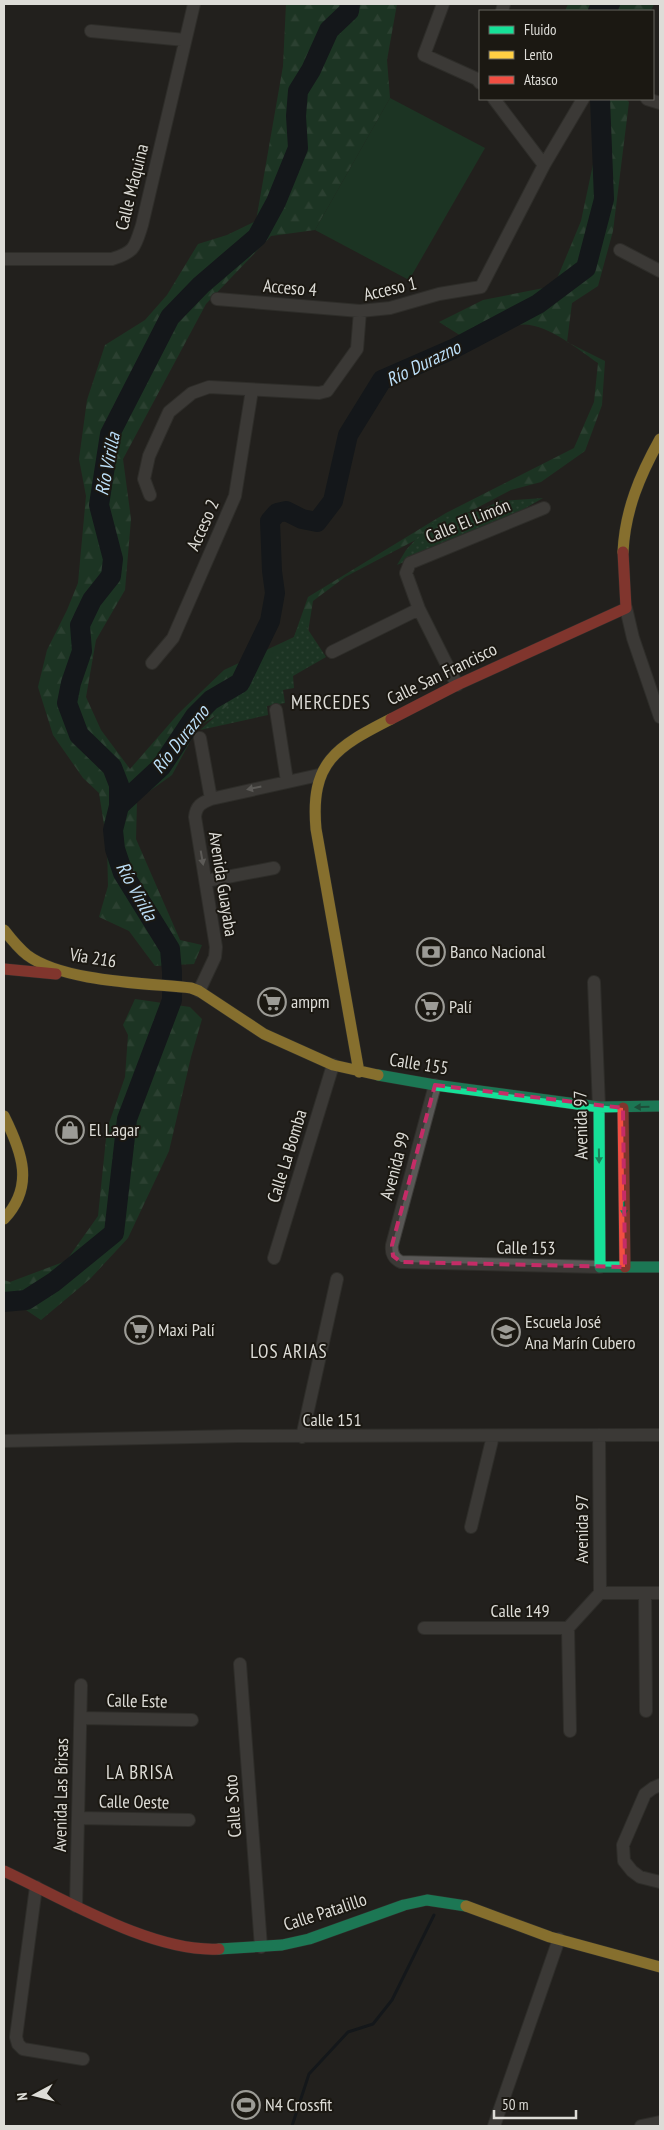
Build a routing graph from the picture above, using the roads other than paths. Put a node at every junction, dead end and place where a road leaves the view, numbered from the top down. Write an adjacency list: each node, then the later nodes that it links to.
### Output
1 (194, 4): 4 (street, Calle Máquina)
2 (443, 4): 5 (street)
3 (91, 31): 4 (street)
4 (185, 40): 10 (street, Calle Máquina)
5 (479, 77)
6 (495, 100): 8 (street)
7 (582, 100): 8 (street)
8 (544, 164): 13 (street, Acceso 1)
9 (620, 250): 11 (street)
10 (4, 259)
11 (660, 271)
12 (217, 299): 13 (street, Acceso 4)
13 (360, 311): 14 (street, Acceso 1)
14 (252, 390): 16 (street, Acceso 1); 21 (street, Acceso 2)
15 (660, 439): 18 (street)
16 (150, 495)
17 (544, 508): 19 (street, Calle El Limón)
18 (626, 608): 22 (street, Calle San Francisco); 24 (street)
19 (419, 609): 20 (street); 22 (street)
20 (332, 652)
21 (152, 662)
22 (456, 685): 26 (street, Calle San Francisco)
23 (276, 710): 27 (street)
24 (660, 717)
25 (200, 738): 28 (street)
26 (319, 775): 27 (street); 37 (street, Calle San Francisco)
27 (287, 781): 28 (street, one-way to 28)
28 (211, 799): 30 (street, Avenida Guayaba, one-way to 30)
29 (274, 868): 30 (street)
30 (206, 881): 35 (street, Avenida Guayaba)
31 (4, 935): 33 (street, Vía 216)
32 (4, 969): 33 (street)
33 (76, 976): 35 (street, Vía 216)
34 (594, 982): 40 (street, Avenida 97)
35 (195, 990): 36 (street, Calle 155)
36 (333, 1065): 37 (street, Calle 155); 45 (street, Calle La Bomba)
37 (359, 1072): 38 (street, Calle 155)
38 (435, 1085): 40 (street, Calle 155); 44 (street, Avenida 99)
39 (660, 1106): 41 (street, Calle 155, one-way to 41)
40 (599, 1107): 41 (street, Calle 155); 46 (street, Avenida 97, one-way to 46)
41 (623, 1108): 47 (street, one-way to 47)
42 (4, 1116): 43 (street)
43 (4, 1219)
44 (393, 1256): 46 (street, Calle 153)
45 (274, 1258)
46 (600, 1267): 47 (street, Calle 153)
47 (625, 1267): 48 (street, Calle 153)
48 (660, 1268)
49 (338, 1279): 53 (street)
50 (599, 1435): 51 (street, Calle 151); 52 (street, Calle 151); 56 (street, Avenida 97)
51 (660, 1435)
52 (493, 1436): 53 (street, Calle 151); 55 (street)
53 (302, 1437): 54 (street, Calle 151)
54 (4, 1441)
55 (471, 1527)
56 (600, 1593): 57 (street); 60 (street, Calle 149)
57 (645, 1593): 58 (street); 63 (street)
58 (660, 1593)
59 (424, 1628): 60 (street, Calle 149)
60 (568, 1628): 66 (street)
61 (240, 1664): 75 (street, Calle Soto)
62 (81, 1685): 64 (street, Avenida Las Brisas)
63 (646, 1711)
64 (81, 1718): 65 (street, Calle Este); 68 (street, Avenida Las Brisas)
65 (192, 1720)
66 (570, 1731)
67 (660, 1785): 71 (street)
68 (78, 1818): 69 (street, Calle Oeste); 73 (street, Avenida Las Brisas)
69 (189, 1820)
70 (4, 1871): 72 (street, Calle Patalillo)
71 (660, 1882)
72 (36, 1887): 73 (street, Calle Patalillo); 77 (street)
73 (76, 1906): 75 (street, Calle Patalillo)
74 (558, 1939): 75 (street, Calle Patalillo); 76 (street, Calle Patalillo); 79 (street)
75 (261, 1947)
76 (660, 1967)
77 (83, 2059)
78 (660, 2122): 80 (street)
79 (494, 2126)
80 (641, 2126)

